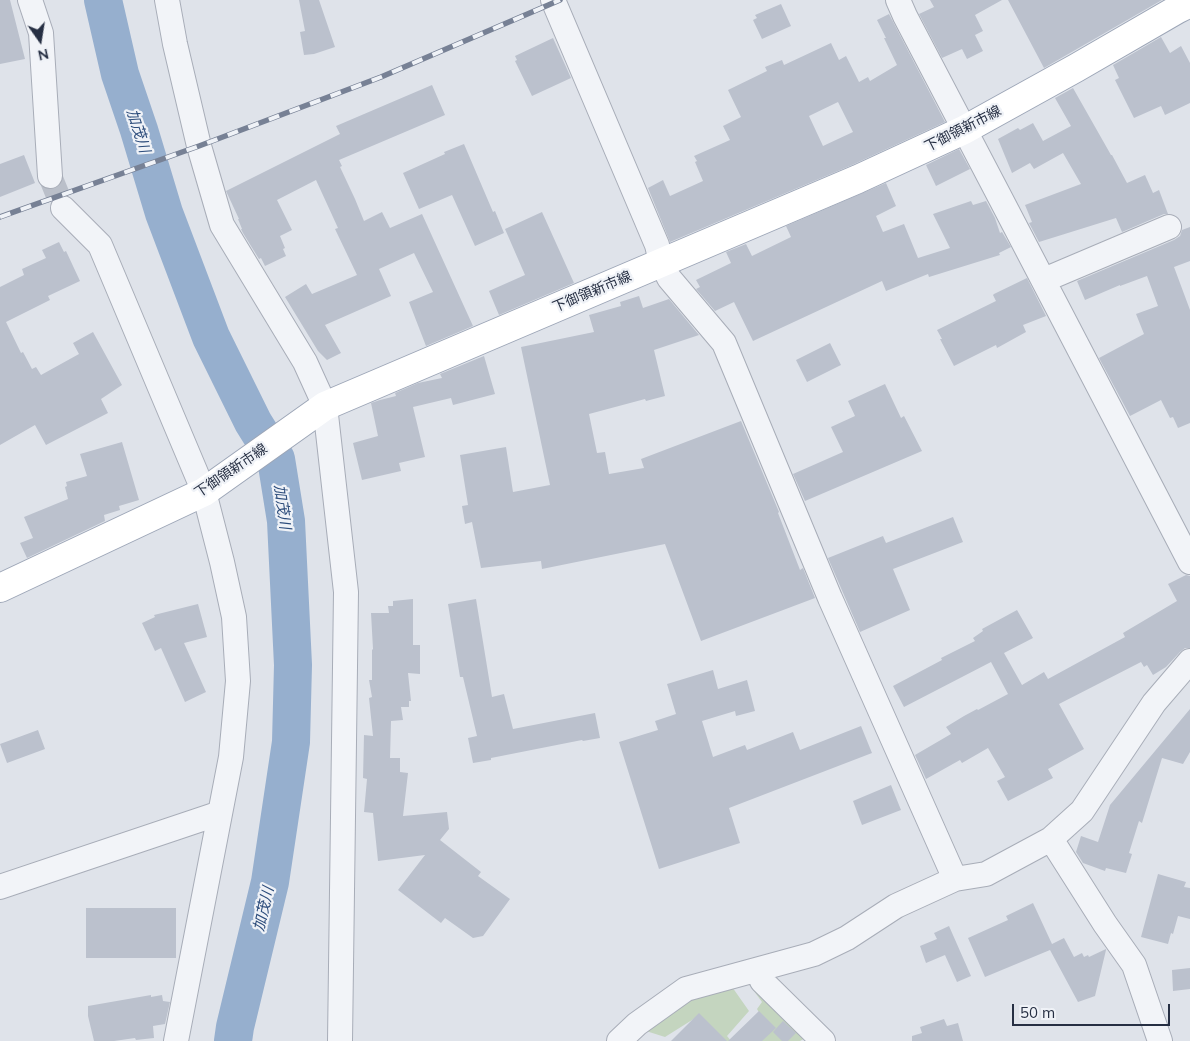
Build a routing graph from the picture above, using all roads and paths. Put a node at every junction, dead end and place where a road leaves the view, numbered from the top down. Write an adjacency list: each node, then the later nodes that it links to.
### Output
1 (30, 0): 7 (street)
2 (167, 0): 12 (street)
3 (553, 0): 10 (street)
4 (898, 0): 6 (street)
5 (1190, 3): 6 (main road, 下御領新市線)
6 (964, 130): 10 (main road, 下御領新市線); 11 (street)
7 (50, 176)
8 (63, 208): 13 (street)
9 (1169, 227): 11 (street)
10 (661, 262): 12 (main road, 下御領新市線); 19 (street)
11 (1044, 280): 14 (street)
12 (316, 412): 13 (main road, 下御領新市線); 23 (street)
13 (211, 488): 15 (main road, 下御領新市線); 17 (street)
14 (1190, 562)
15 (0, 588)
16 (1190, 661): 18 (street)
17 (220, 813): 20 (street); 22 (street)
18 (1051, 839): 19 (street); 26 (street)
19 (955, 878): 21 (street)
20 (0, 887)
21 (758, 970): 24 (street); 25 (street)
22 (176, 1041)
23 (340, 1041)
24 (619, 1041)
25 (823, 1041)
26 (1160, 1041)

